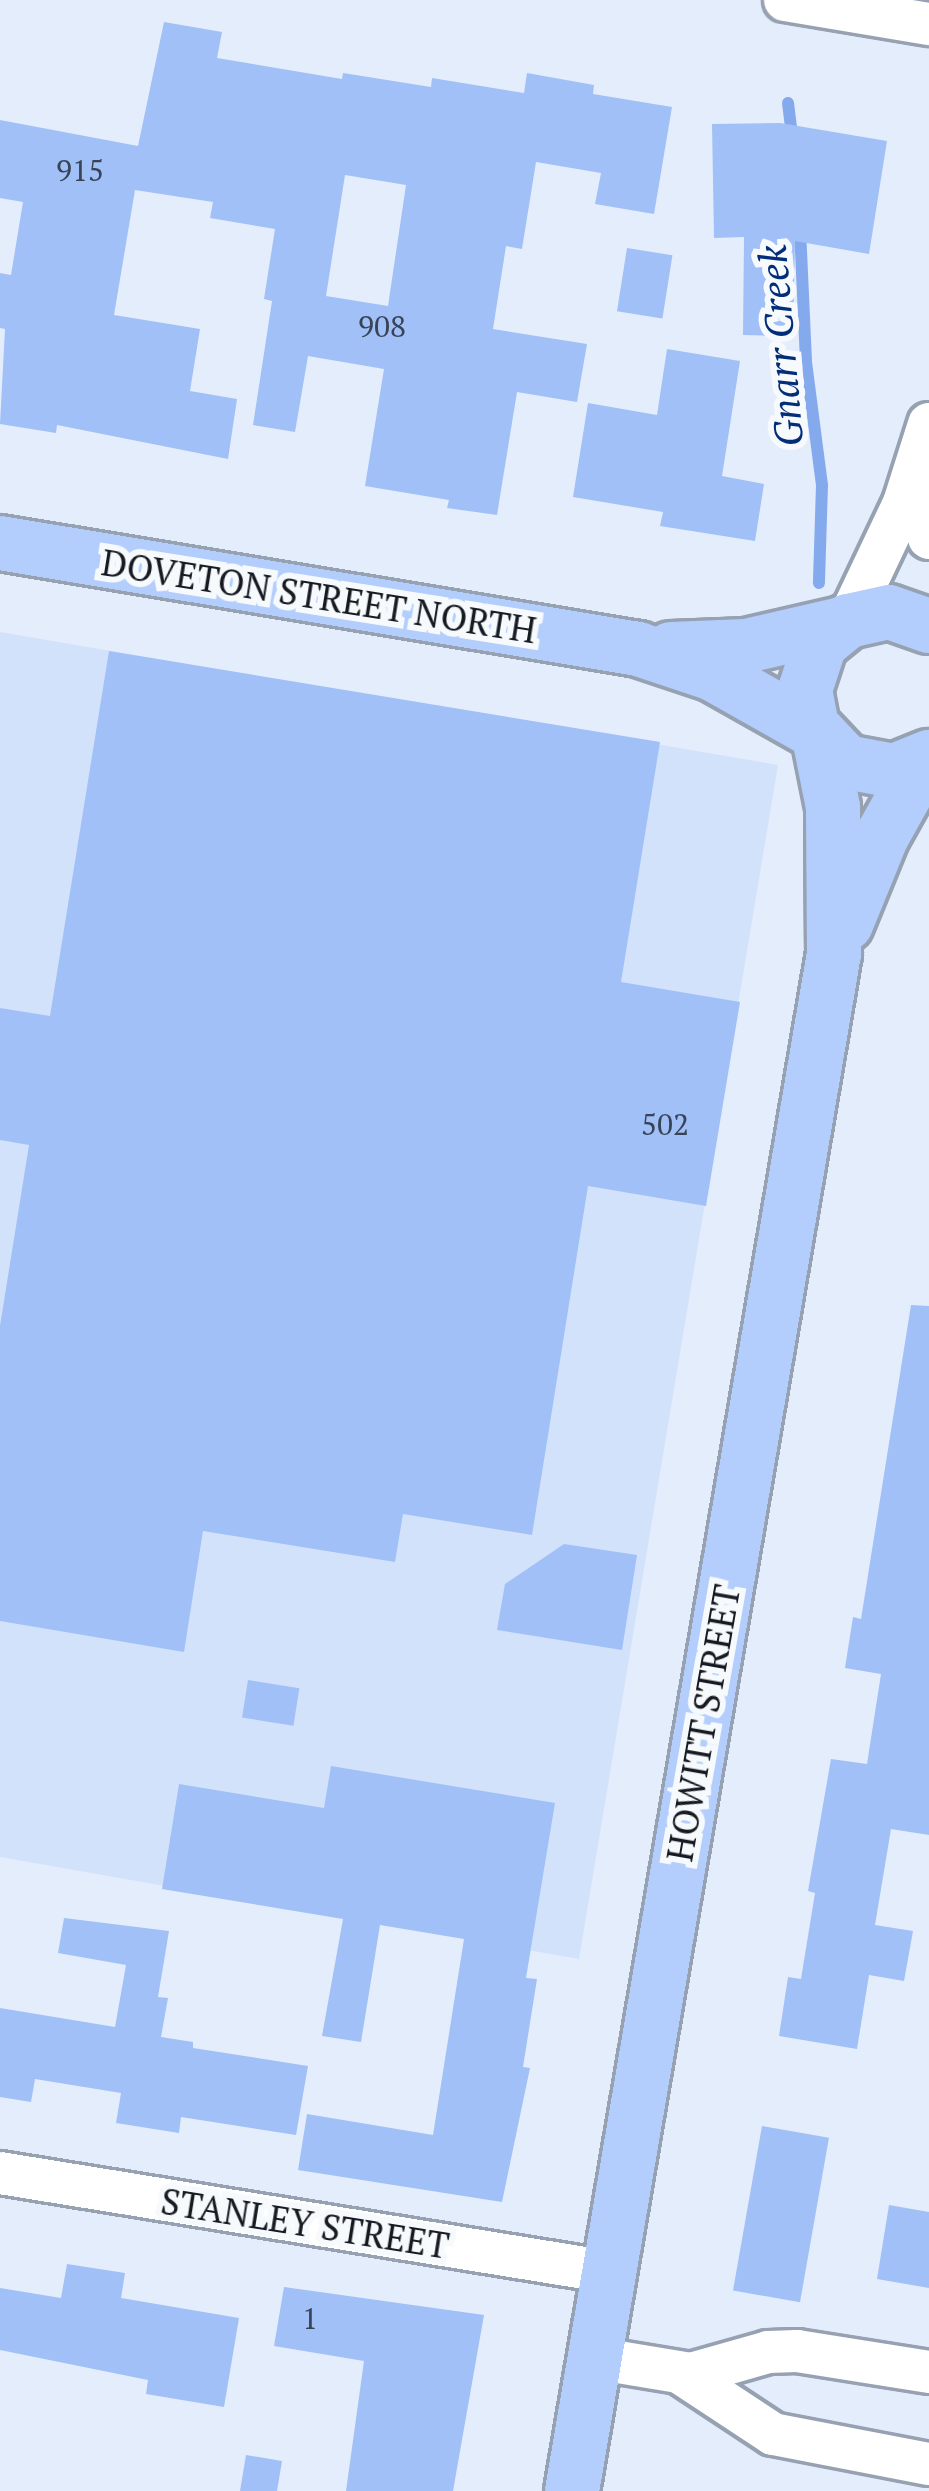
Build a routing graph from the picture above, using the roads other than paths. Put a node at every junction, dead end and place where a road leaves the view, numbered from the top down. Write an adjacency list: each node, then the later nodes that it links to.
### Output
1 (785, 0): 2 (street)
2 (929, 24)
3 (927, 433): 4 (street); 6 (street)
4 (929, 538)
5 (0, 543): 8 (main road, DOVETON STREET NORTH)
6 (845, 622): 7 (main road, DOVETON STREET NORTH); 8 (main road, DOVETON STREET NORTH); 9 (main road, HOWITT STREET)
7 (929, 626)
8 (638, 649): 9 (main road, DOVETON STREET NORTH)
9 (817, 734): 10 (main road, DOVETON STREET NORTH); 11 (main road, HOWITT STREET)
10 (927, 758): 11 (main road, HOWITT STREET)
11 (834, 954): 13 (main road, HOWITT STREET)
12 (0, 2173): 13 (street, STANLEY STREET)
13 (609, 2272): 14 (main road, HOWITT STREET)
14 (594, 2358): 16 (street); 18 (main road, HOWITT STREET)
15 (929, 2372): 16 (street)
16 (682, 2374): 17 (street)
17 (929, 2464)
18 (572, 2491)

